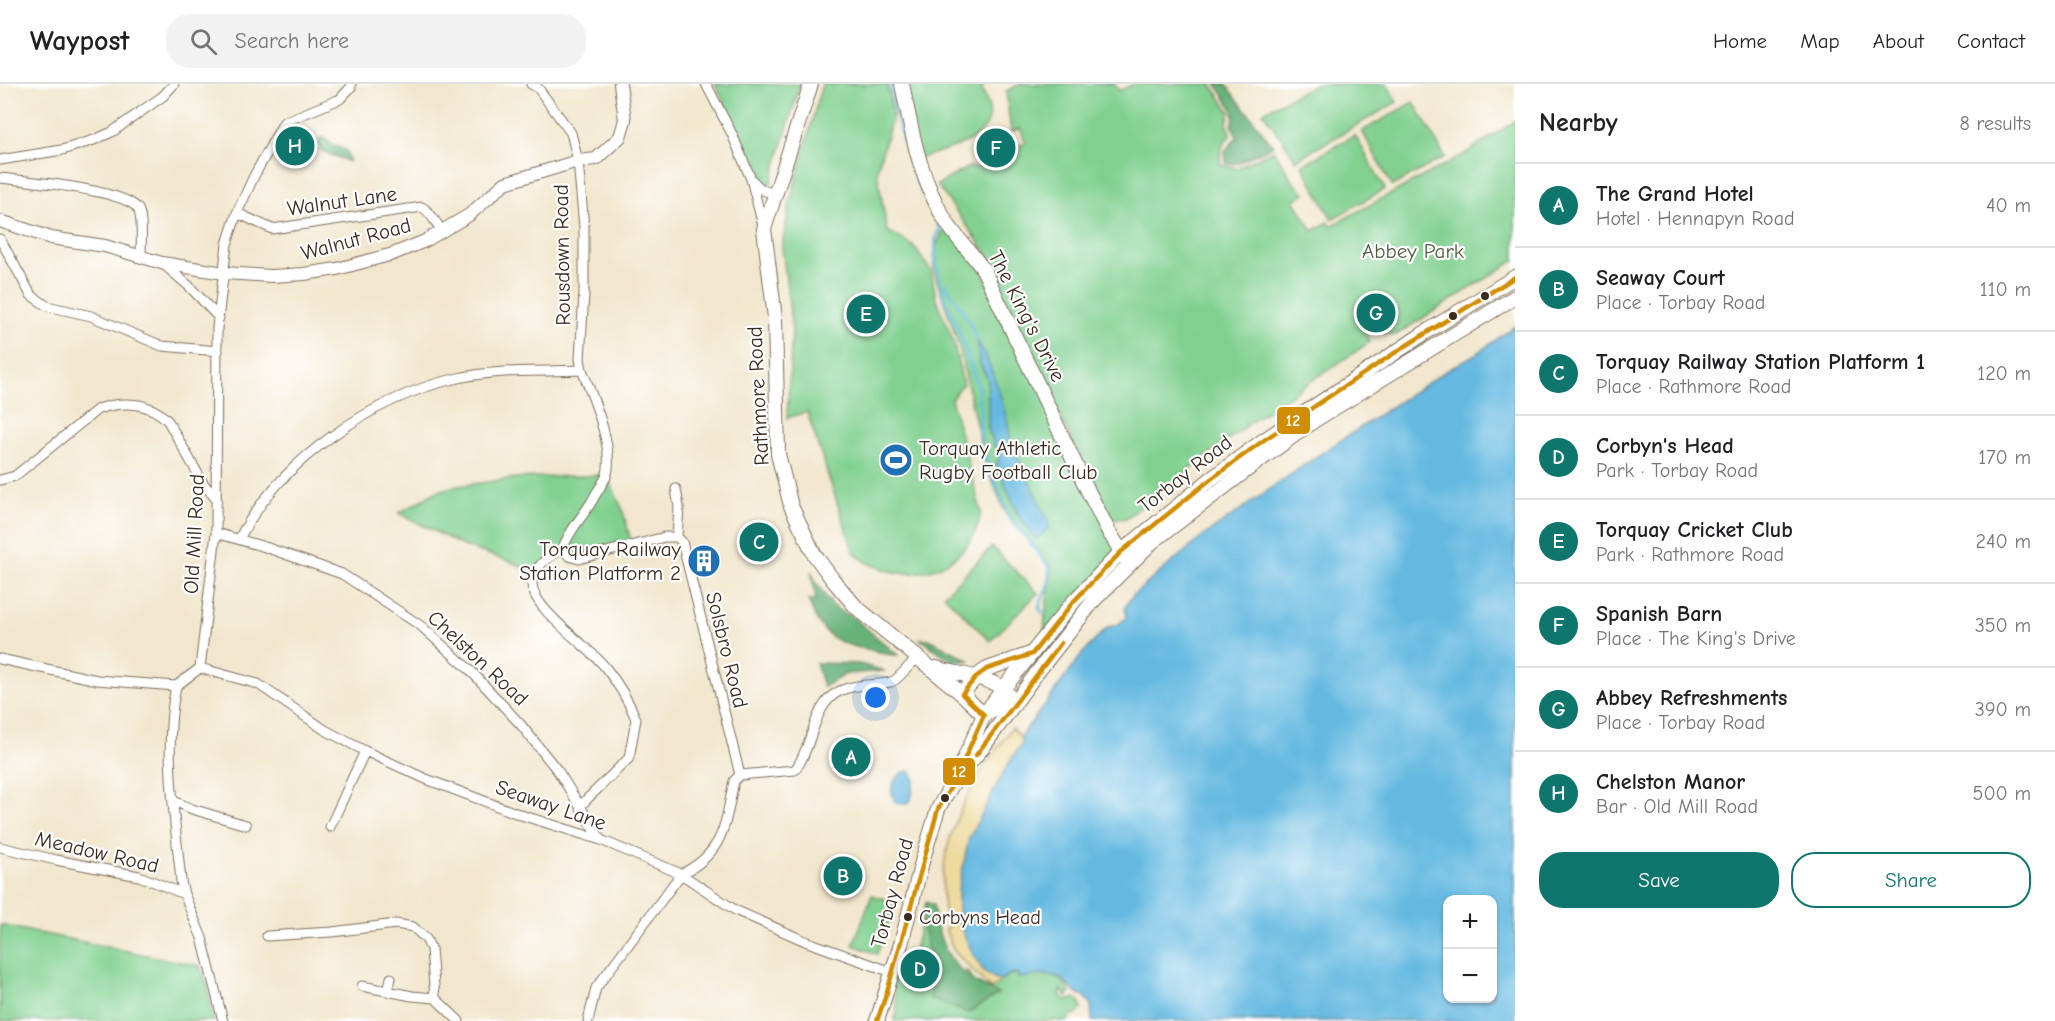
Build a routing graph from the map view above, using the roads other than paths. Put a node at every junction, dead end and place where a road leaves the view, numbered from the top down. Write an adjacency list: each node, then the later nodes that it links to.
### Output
1 (174, 84): 8 (street)
2 (351, 84): 13 (street, Old Mill Road)
3 (531, 84): 9 (street, Rousdown Road)
4 (620, 84): 9 (street, Walnut Road)
5 (706, 84): 11 (street, Rathmore Road)
6 (811, 84): 12 (main road)
7 (902, 84): 33 (main road, The King's Drive)
8 (0, 160)
9 (578, 161): 16 (street, Walnut Road); 25 (street, Rousdown Road)
10 (0, 178): 18 (street)
11 (751, 179): 12 (street); 15 (street, Rathmore Road)
12 (777, 194): 15 (main road)
13 (237, 213): 16 (street, Walnut Lane); 20 (street, Old Mill Road)
14 (0, 221): 18 (street, Walnut Road)
15 (764, 229): 36 (main road, Rathmore Road)
16 (443, 232): 20 (street, Walnut Road)
17 (0, 239): 24 (street)
18 (141, 255): 19 (street, Walnut Road)
19 (162, 263): 20 (street, Walnut Road); 23 (street, Walnut Road)
20 (224, 273): 23 (street, Old Mill Road)
21 (1515, 277): 33 (main road, Torbay Road)
22 (1515, 297): 33 (main road, Torbay Road)
23 (219, 318): 24 (street, Old Mill Road)
24 (218, 351): 28 (street, Old Mill Road)
25 (582, 370): 31 (street); 32 (street)
26 (0, 480): 28 (street)
27 (676, 489): 30 (street)
28 (217, 500): 29 (street, Old Mill Road)
29 (216, 533): 31 (street, Chelston Road); 37 (street, Old Mill Road)
30 (677, 537): 32 (street); 45 (street, Solsbro Road)
31 (239, 539): 48 (street, Chelston Road)
32 (564, 548): 48 (street)
33 (1125, 558): 34 (main road, Torbay Road); 42 (main road, Torbay Road)
34 (1032, 654): 38 (main road); 40 (main road, Torbay Road)
35 (0, 659): 39 (street)
36 (919, 659): 38 (main road); 41 (main road, Rathmore Road); 45 (street)
37 (200, 668): 39 (street); 44 (street, Seaway Lane)
38 (977, 676): 40 (main road); 41 (main road)
39 (176, 686): 47 (street)
40 (1003, 689): 42 (main road); 43 (main road, Torbay Road)
41 (962, 694): 43 (main road, Rathmore Road)
42 (1014, 705): 43 (main road); 46 (main road, Torbay Road)
43 (984, 715): 46 (main road, Torbay Road)
44 (365, 751): 50 (street); 51 (street, Seaway Lane)
45 (740, 775): 53 (street)
46 (955, 780): 56 (main road, Torbay Road)
47 (174, 801): 49 (street); 54 (street)
48 (580, 806): 51 (street, Chelston Road)
49 (246, 825)
50 (330, 826)
51 (601, 840): 53 (street, Seaway Lane)
52 (0, 847): 54 (street, Meadow Road)
53 (681, 874): 56 (street, Seaway Lane); 63 (street)
54 (184, 894): 61 (street)
55 (267, 936): 60 (street)
56 (892, 972): 64 (main road, Torbay Road)
57 (391, 978): 59 (street)
58 (362, 986): 59 (street)
59 (388, 991): 60 (street)
60 (435, 998): 62 (street)
61 (223, 1021)
62 (459, 1021)
63 (588, 1021)
64 (877, 1021)

